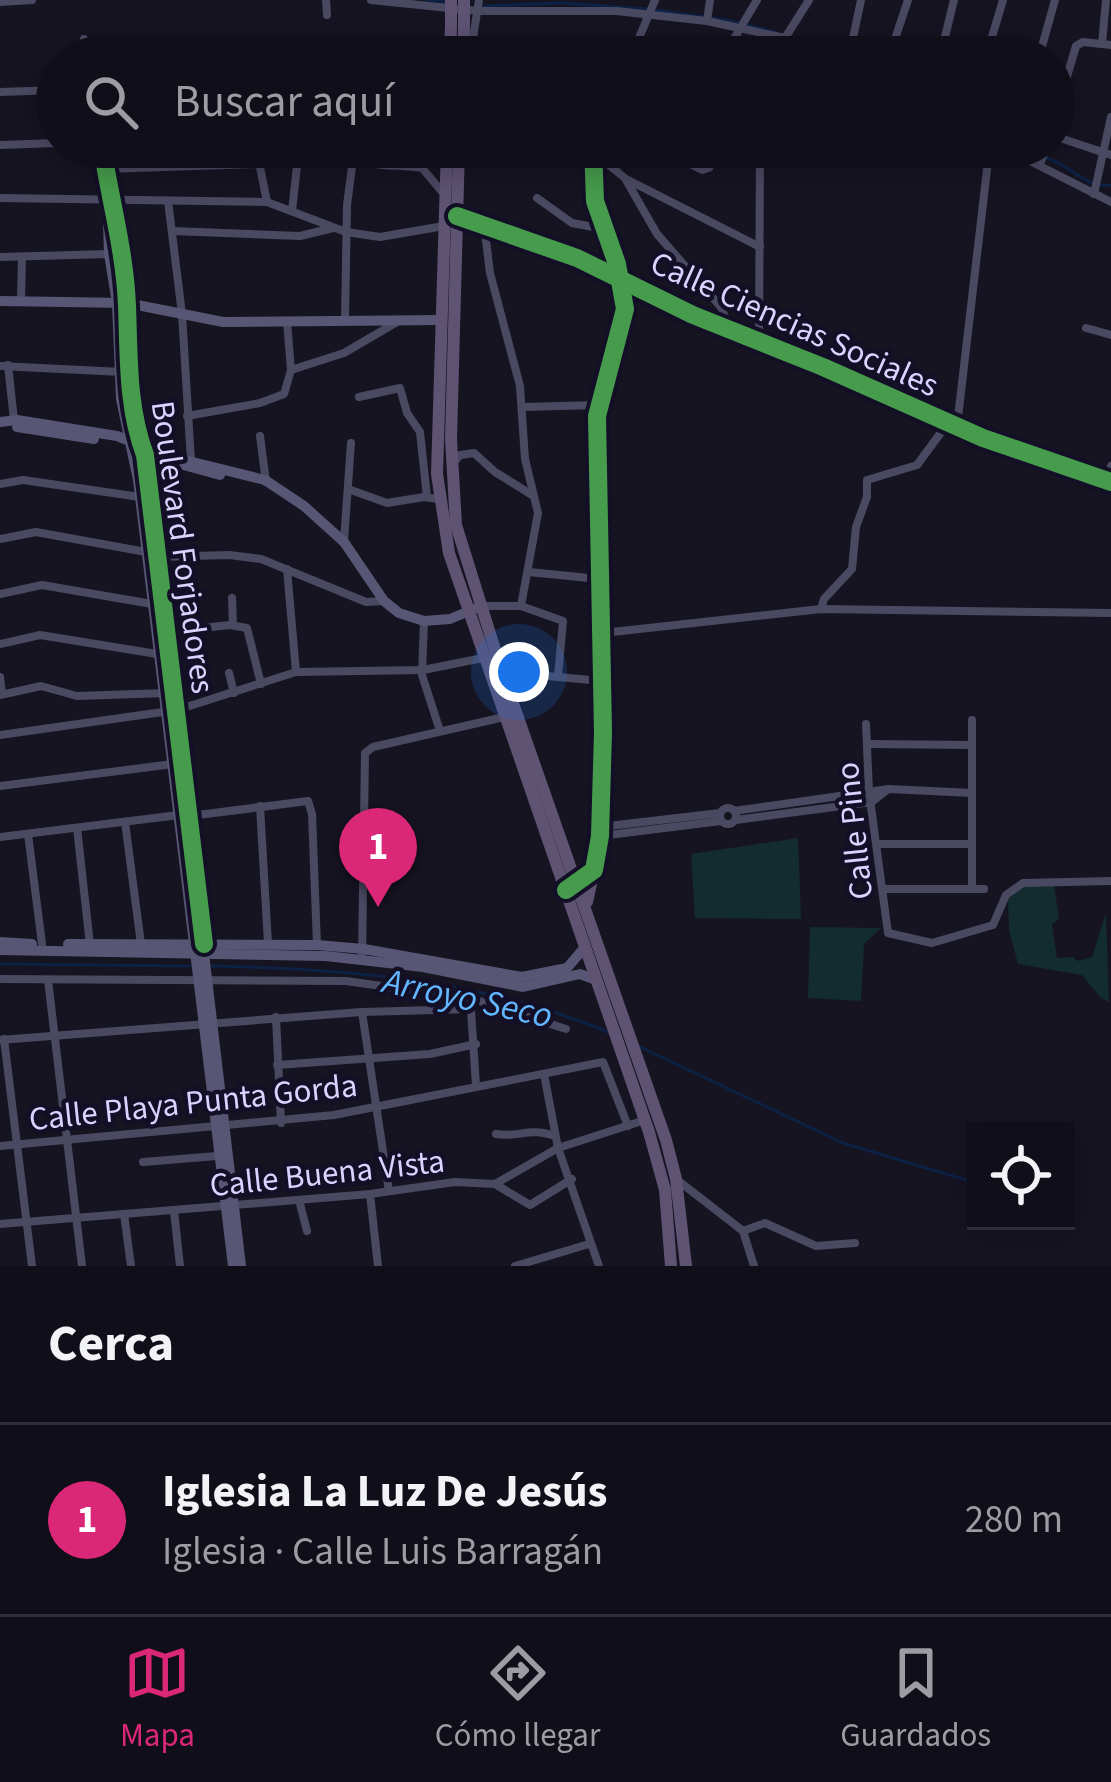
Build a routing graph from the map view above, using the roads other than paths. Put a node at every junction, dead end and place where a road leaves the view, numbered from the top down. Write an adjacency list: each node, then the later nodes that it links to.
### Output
1 (32, 0): 16 (street)
2 (326, 0): 19 (street)
3 (371, 0): 17 (street)
4 (451, 0): 22 (main road, bridge)
5 (464, 0): 22 (main road, bridge)
6 (655, 0): 20 (street)
7 (710, 0): 21 (street)
8 (757, 0): 23 (street)
9 (809, 0): 30 (street)
10 (861, 0): 31 (street)
11 (908, 0): 32 (street)
12 (954, 0): 33 (street)
13 (1004, 0): 34 (street)
14 (1055, 0): 35 (street)
15 (1106, 0): 36 (street)
16 (0, 2)
17 (433, 3): 18 (street)
18 (479, 5): 20 (street); 26 (street)
19 (327, 15)
20 (648, 15): 21 (street); 27 (street)
21 (707, 21): 23 (street)
22 (457, 25): 24 (main road); 25 (main road)
23 (740, 27): 28 (street); 29 (street)
24 (455, 36)
25 (460, 36)
26 (471, 36)
27 (640, 36)
28 (735, 36)
29 (777, 36)
30 (786, 36)
31 (853, 36)
32 (896, 36)
33 (945, 36)
34 (993, 36)
35 (1045, 36)
36 (1107, 44): 37 (street)
37 (1075, 49)
38 (36, 91): 39 (street)
39 (0, 92)
40 (1111, 117): 44 (street)
41 (1075, 141): 44 (street)
42 (36, 144): 43 (street)
43 (0, 145)
44 (1108, 154): 62 (street)
45 (136, 168): 59 (street)
46 (260, 168): 67 (street)
47 (297, 168): 69 (street)
48 (352, 168): 76 (street)
49 (388, 168): 51 (street)
50 (422, 168): 63 (street)
51 (422, 168)
52 (446, 168): 63 (main road)
53 (458, 168): 70 (main road)
54 (592, 168): 74 (street)
55 (614, 168): 60 (street)
56 (760, 168): 77 (street)
57 (989, 168): 102 (street)
58 (1047, 168): 62 (street)
59 (105, 169): 61 (street, Boulevard Forjadores)
60 (626, 178): 77 (street); 91 (street)
61 (109, 194): 64 (street); 66 (street); 78 (street, Boulevard Forjadores); 84 (street, Boulevard Forjadores)
62 (1094, 194): 68 (street)
63 (445, 195): 72 (main road)
64 (0, 198)
65 (537, 198): 74 (street)
66 (168, 201): 67 (street); 75 (street)
67 (267, 202): 69 (street)
68 (1111, 202)
69 (292, 211): 73 (street)
70 (457, 216): 71 (street, Calle Ciencias Sociales); 108 (main road)
71 (484, 224): 81 (street, Calle Ciencias Sociales); 99 (street)
72 (444, 226): 76 (street); 87 (main road)
73 (334, 227): 75 (street); 76 (street)
74 (604, 229): 81 (street)
75 (172, 231): 85 (street)
76 (346, 232): 86 (street)
77 (760, 247): 93 (street)
78 (109, 254): 80 (street); 84 (street, Boulevard Forjadores)
79 (0, 257): 80 (street)
80 (22, 257): 82 (street)
81 (620, 278): 91 (street, Calle Ciencias Sociales); 98 (street)
82 (21, 300): 83 (street); 84 (street)
83 (0, 302)
84 (122, 303): 85 (street); 96 (street, Boulevard Forjadores)
85 (182, 314): 89 (street); 100 (street)
86 (345, 320): 88 (street); 89 (street)
87 (440, 320): 88 (street); 118 (main road)
88 (398, 321): 95 (street)
89 (287, 322): 95 (street)
90 (1086, 328): 92 (street)
91 (729, 330): 93 (street, Calle Ciencias Sociales)
92 (1111, 334)
93 (759, 340): 102 (street, Calle Ciencias Sociales)
94 (4, 365): 96 (street); 101 (street)
95 (291, 370): 100 (street)
96 (124, 372): 106 (street, Boulevard Forjadores)
97 (359, 397): 118 (street)
98 (598, 405): 99 (street); 124 (street)
99 (523, 407): 110 (street)
100 (188, 416): 107 (street)
101 (14, 420): 103 (street); 106 (street)
102 (952, 425): 112 (street, Calle Ciencias Sociales); 131 (street)
103 (0, 426): 106 (street)
104 (260, 436): 113 (street)
105 (351, 443): 115 (street)
106 (137, 448): 107 (street); 113 (street); 117 (street, Boulevard Forjadores); 121 (street, Boulevard Forjadores)
107 (191, 461): 113 (street)
108 (452, 464): 111 (street); 130 (main road)
109 (1111, 466): 112 (street)
110 (526, 467): 111 (street); 116 (street)
111 (508, 480): 116 (street)
112 (1108, 481)
113 (269, 483): 120 (street)
114 (0, 484): 117 (street)
115 (351, 490): 118 (street); 120 (street)
116 (532, 494): 123 (street)
117 (140, 497): 121 (street, Boulevard Forjadores)
118 (432, 498): 130 (main road)
119 (0, 539): 121 (street)
120 (344, 542): 127 (street)
121 (152, 555): 122 (street); 128 (street, Boulevard Forjadores); 135 (street, Boulevard Forjadores)
122 (287, 569): 127 (street); 141 (street)
123 (530, 572): 124 (street); 129 (street)
124 (599, 579): 136 (street)
125 (0, 594): 128 (street)
126 (232, 598): 134 (street)
127 (384, 602): 133 (street)
128 (152, 604): 138 (street, Boulevard Forjadores)
129 (521, 606): 130 (street); 144 (street)
130 (474, 609): 133 (street); 139 (main road); 142 (main road)
131 (821, 609): 132 (street); 136 (street)
132 (1111, 613)
133 (424, 621): 140 (street)
134 (233, 625): 135 (street); 147 (street)
135 (166, 632): 148 (street, Boulevard Forjadores)
136 (603, 633): 146 (street)
137 (0, 644): 138 (street)
138 (158, 654): 148 (street, Boulevard Forjadores)
139 (483, 658): 140 (street); 152 (main road)
140 (423, 670): 141 (street); 155 (street)
141 (296, 672): 147 (street)
142 (502, 672): 144 (street); 173 (main road)
143 (229, 673): 149 (street)
144 (558, 676): 146 (street)
145 (0, 677): 150 (street)
146 (602, 682): 167 (street)
147 (261, 684): 149 (street)
148 (168, 693): 150 (street); 151 (street, Boulevard Forjadores)
149 (235, 693): 151 (street)
150 (1, 694)
151 (171, 711): 156 (street); 159 (street, Boulevard Forjadores); 164 (street, Boulevard Forjadores)
152 (506, 716): 155 (street); 173 (main road)
153 (972, 720): 158 (street)
154 (866, 724): 157 (street, Calle Pino)
155 (440, 731): 187 (street)
156 (0, 735)
157 (868, 744): 158 (street); 162 (street, Calle Pino)
158 (972, 745): 161 (street)
159 (173, 764): 160 (street); 164 (street, Boulevard Forjadores)
160 (0, 786)
161 (972, 793): 162 (street); 171 (street)
162 (871, 797): 167 (street); 170 (street, Calle Pino)
163 (260, 806): 164 (street); 181 (street); 183 (street)
164 (184, 815): 165 (street); 186 (street, Boulevard Forjadores)
165 (125, 822): 166 (street); 180 (street)
166 (77, 828): 168 (street); 185 (street)
167 (600, 832): 172 (street)
168 (28, 834): 169 (street); 179 (street)
169 (0, 837)
170 (879, 844): 171 (street); 175 (street, Calle Pino)
171 (972, 844): 176 (street)
172 (596, 865): 173 (street); 178 (main road)
173 (571, 881): 178 (main road); 184 (main road)
174 (1111, 881): 175 (street, Calle Pino)
175 (884, 889): 176 (street)
176 (972, 889): 177 (street)
177 (984, 890)
178 (585, 909): 218 (main road)
179 (41, 944): 182 (street); 185 (street)
180 (141, 944): 185 (street); 186 (street)
181 (268, 944): 183 (street); 186 (street)
182 (0, 946): 185 (street)
183 (317, 946): 187 (street)
184 (584, 946): 187 (street); 191 (main road)
185 (91, 948): 186 (street)
186 (200, 951): 187 (street); 188 (street, Boulevard Forjadores)
187 (363, 954): 191 (street)
188 (203, 978): 190 (street); 192 (street); 195 (street, Boulevard Forjadores)
189 (0, 979): 190 (street)
190 (48, 980): 197 (street)
191 (598, 983): 205 (main road)
192 (472, 1004): 193 (street); 196 (street); 199 (street)
193 (362, 1012): 194 (street); 200 (street)
194 (276, 1018): 195 (street); 201 (street)
195 (208, 1025): 197 (street); 207 (street, Boulevard Forjadores)
196 (566, 1029)
197 (54, 1037): 198 (street); 211 (street)
198 (2, 1040): 212 (street)
199 (476, 1044): 200 (street); 203 (street)
200 (369, 1060): 201 (street); 204 (street)
201 (277, 1065): 206 (street)
202 (544, 1074): 203 (street, Calle Playa Punta Gorda); 208 (street, Calle Playa Punta Gorda); 210 (street)
203 (476, 1086): 204 (street, Calle Playa Punta Gorda)
204 (377, 1105): 206 (street, Calle Playa Punta Gorda); 220 (street)
205 (645, 1120): 208 (street, Calle Buena Vista); 241 (main road)
206 (281, 1123): 207 (street, Calle Playa Punta Gorda)
207 (219, 1126): 211 (street, Calle Playa Punta Gorda); 215 (street, Boulevard Forjadores); 223 (street, Boulevard Forjadores)
208 (628, 1126): 214 (street, Calle Buena Vista)
209 (496, 1134): 210 (street)
210 (556, 1136): 214 (street)
211 (66, 1140): 212 (street, Calle Playa Punta Gorda); 226 (street)
212 (18, 1145): 213 (street, Calle Playa Punta Gorda); 227 (street)
213 (0, 1147)
214 (559, 1148): 217 (street); 219 (street, Calle Buena Vista)
215 (218, 1156): 216 (street); 223 (street, Boulevard Forjadores)
216 (143, 1162)
217 (572, 1179): 219 (street); 232 (street)
218 (676, 1179): 230 (street); 242 (main road)
219 (495, 1184): 220 (street, Calle Buena Vista)
220 (389, 1191): 221 (street, Calle Buena Vista)
221 (370, 1194): 222 (street, Calle Buena Vista); 238 (street)
222 (299, 1200): 223 (street, Calle Buena Vista); 229 (street)
223 (228, 1206): 224 (street, Calle Buena Vista); 237 (street, Boulevard Forjadores)
224 (174, 1211): 225 (street, Calle Buena Vista); 236 (street)
225 (124, 1214): 226 (street, Calle Buena Vista); 235 (street)
226 (75, 1219): 227 (street, Calle Buena Vista); 234 (street)
227 (26, 1222): 228 (street, Calle Buena Vista); 233 (street)
228 (0, 1224)
229 (307, 1231)
230 (742, 1232): 231 (street); 243 (street)
231 (854, 1243)
232 (590, 1244): 239 (street); 240 (street)
233 (32, 1266)
234 (82, 1266)
235 (131, 1266)
236 (180, 1266)
237 (237, 1266)
238 (378, 1266)
239 (515, 1266)
240 (598, 1266)
241 (671, 1266)
242 (686, 1266)
243 (754, 1266)

